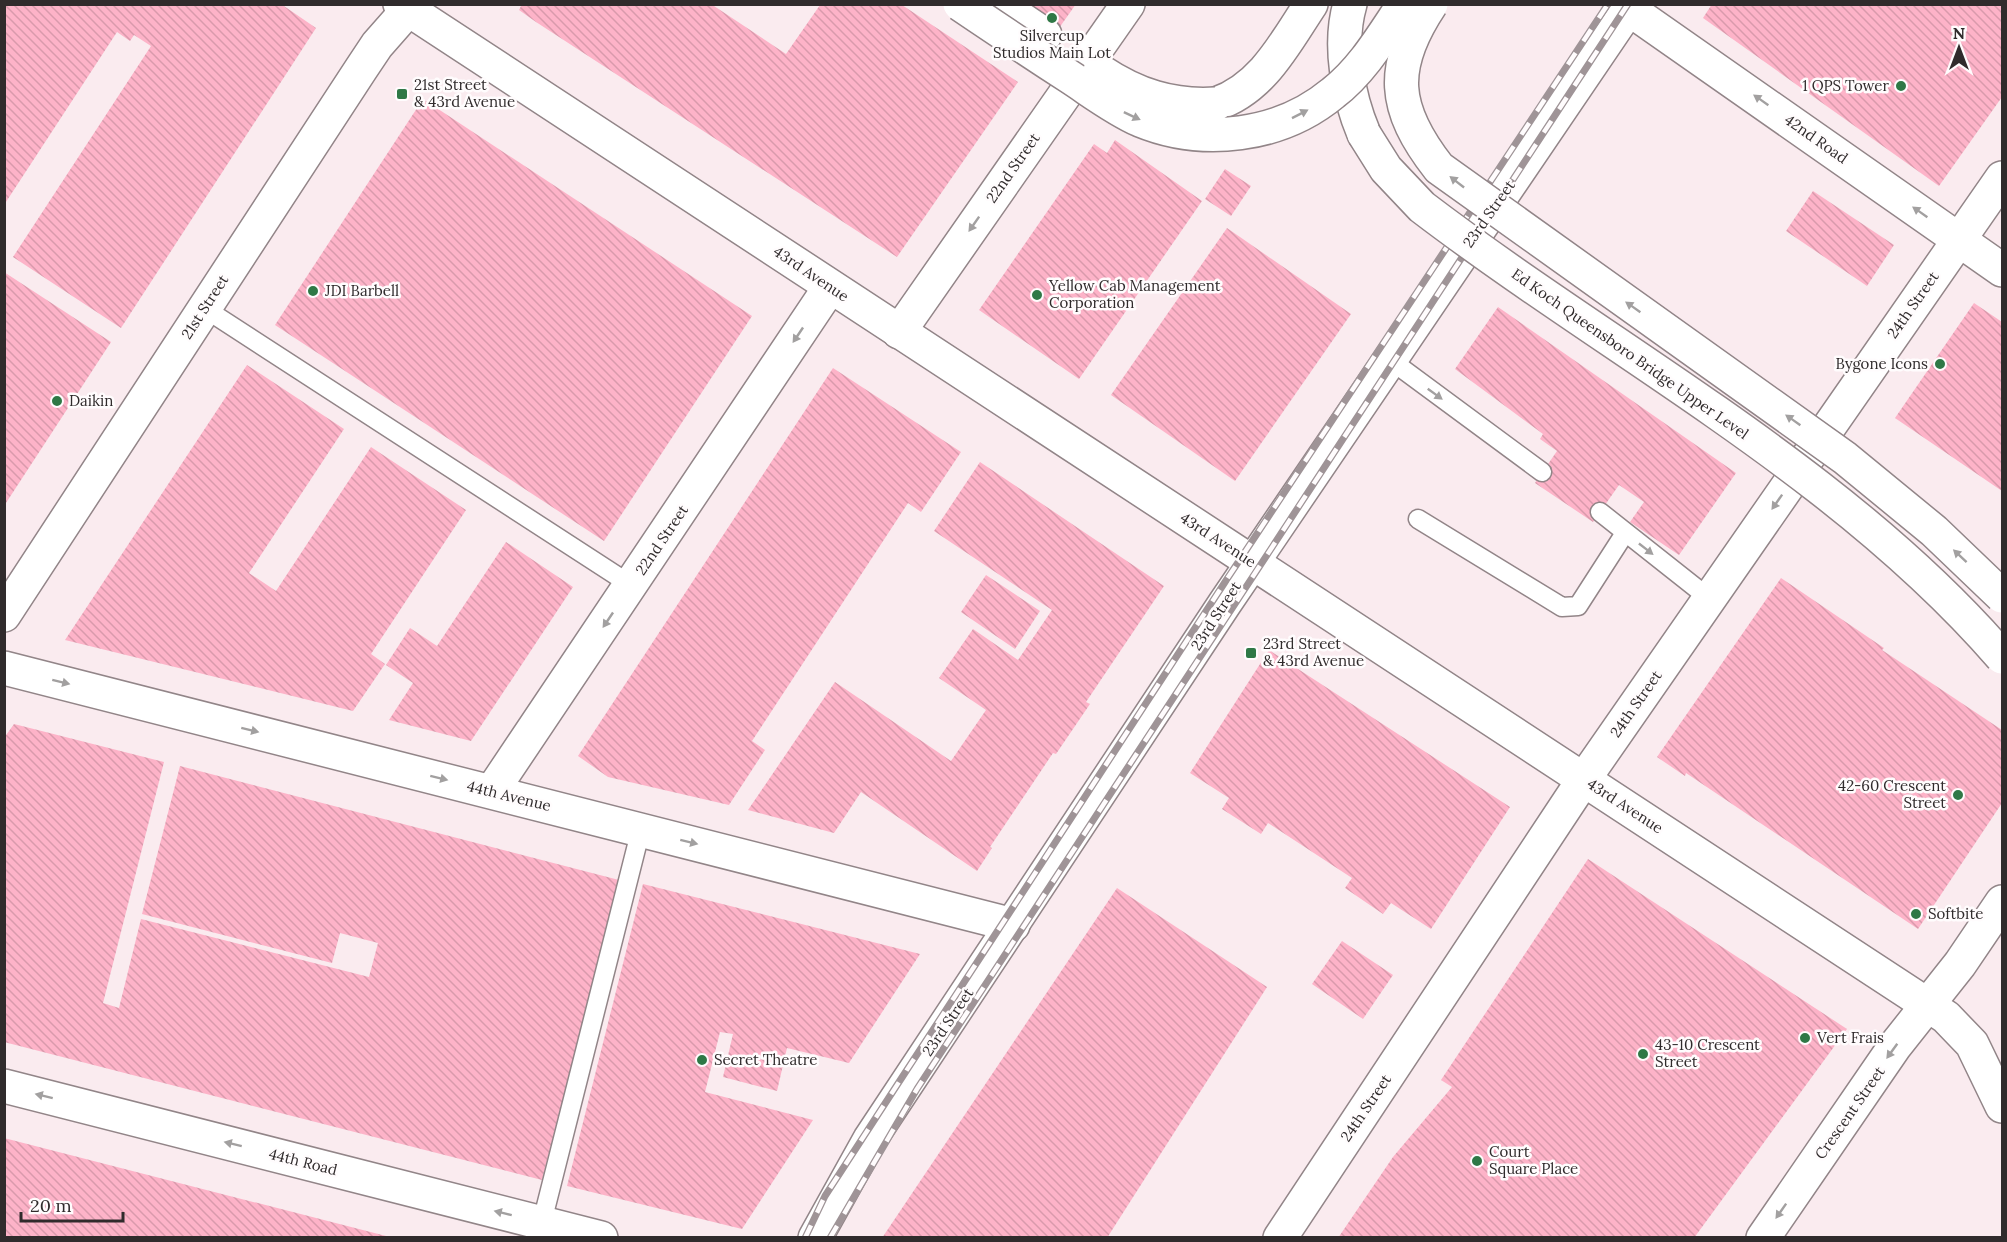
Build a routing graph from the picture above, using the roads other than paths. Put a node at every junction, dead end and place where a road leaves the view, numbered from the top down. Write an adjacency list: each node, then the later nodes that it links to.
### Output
1 (960, 4): 6 (main road, one-way to 6, bridge)
2 (999, 4): 4 (main road, bridge)
3 (1128, 4): 15 (main road, 22nd Street, one-way to 15)
4 (1311, 4)
5 (1350, 4): 26 (main road, Ed Koch Queensboro Bridge Upper Level, bridge)
6 (1404, 4)
7 (1431, 4): 23 (main road, one-way to 7, bridge)
8 (407, 6): 13 (main road, 43rd Avenue); 14 (main road, 21st Street)
9 (1631, 7): 11 (main road, 42nd Road, one-way to 9); 16 (main road, 23rd Street)
10 (2002, 178): 11 (main road, 24th Street)
11 (1959, 239): 12 (main road, 42nd Road); 24 (main road, 24th Street, one-way to 24)
12 (2002, 270)
13 (830, 287): 15 (main road, 43rd Avenue); 22 (main road, 22nd Street, one-way to 22)
14 (204, 308): 22 (lane); 25 (main road, 21st Street)
15 (899, 332): 21 (main road, 43rd Avenue)
16 (1389, 359): 17 (lane, one-way to 17); 21 (main road, 23rd Street)
17 (1542, 472)
18 (1600, 512): 20 (lane)
19 (1419, 519): 20 (lane)
20 (1625, 533): 24 (lane, one-way to 24)
21 (1252, 562): 28 (main road, 43rd Avenue); 32 (main road, 23rd Street)
22 (631, 585): 29 (main road, 22nd Street, one-way to 29)
23 (2002, 596)
24 (1710, 599): 28 (main road, 24th Street)
25 (4, 615)
26 (2002, 657)
27 (4, 668): 29 (main road, 44th Avenue, one-way to 29)
28 (1584, 779): 33 (main road, 43rd Avenue); 39 (main road, 24th Street)
29 (492, 791): 30 (main road, 44th Avenue)
30 (641, 829): 32 (main road, 44th Avenue, one-way to 32); 36 (lane)
31 (2002, 903): 33 (main road, Crescent Street)
32 (1013, 925): 38 (main road, 23rd Street)
33 (1928, 1005): 35 (main road, 43rd Avenue); 40 (main road, Crescent Street, one-way to 40)
34 (4, 1086): 36 (main road, 44th Road, one-way to 34)
35 (2002, 1106)
36 (542, 1222): 37 (main road, 44th Road)
37 (601, 1238)
38 (815, 1238)
39 (1280, 1238)
40 (1763, 1238)

